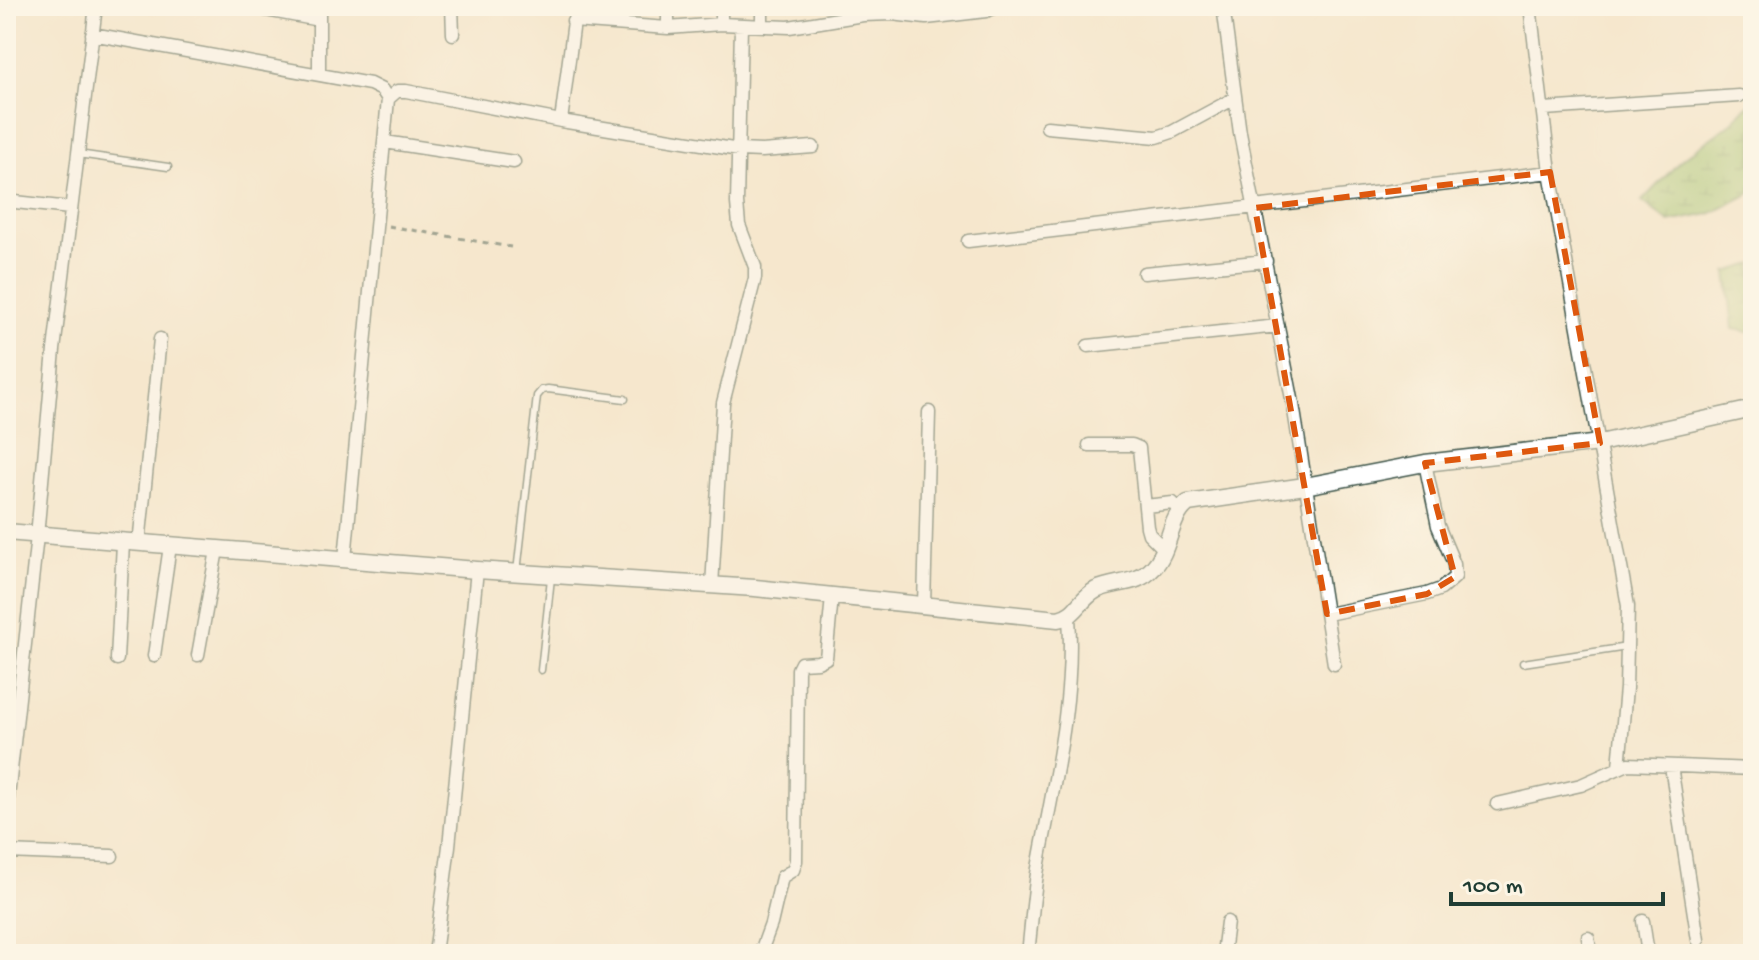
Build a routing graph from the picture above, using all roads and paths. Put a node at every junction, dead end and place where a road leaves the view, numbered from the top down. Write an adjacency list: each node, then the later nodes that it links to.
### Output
1 (96, 6): 20 (street)
2 (244, 6): 13 (street)
3 (319, 6): 13 (street)
4 (452, 6): 21 (street)
5 (576, 6): 14 (street)
6 (668, 6): 19 (street)
7 (721, 6): 16 (street)
8 (762, 6): 17 (street)
9 (820, 6): 15 (street)
10 (1000, 6): 15 (street)
11 (1223, 6): 24 (street)
12 (1530, 6): 26 (street)
13 (319, 20): 22 (street)
14 (573, 21): 19 (street); 27 (street)
15 (822, 21): 17 (street)
16 (721, 24): 18 (street); 19 (street)
17 (762, 25): 18 (street)
18 (741, 26): 31 (street)
19 (668, 28)
20 (92, 34): 22 (street); 32 (street)
21 (453, 34)
22 (319, 75): 25 (street)
23 (1739, 96): 26 (street)
24 (1235, 98): 28 (street); 38 (street)
25 (388, 99): 27 (street); 29 (street)
26 (1544, 109): 35 (street)
27 (561, 121): 31 (street)
28 (1047, 127)
29 (385, 142): 33 (street); 39 (street)
30 (813, 147): 31 (street)
31 (739, 150): 66 (street)
32 (78, 154): 34 (lane); 37 (street)
33 (514, 162)
34 (168, 167)
35 (1550, 172): 38 (street); 50 (street)
36 (6, 201): 37 (street)
37 (70, 208): 57 (street)
38 (1255, 208): 40 (street); 42 (street)
39 (376, 224): 41 (path); 62 (street)
40 (968, 241)
41 (511, 247)
42 (1266, 261): 43 (street); 44 (street)
43 (1144, 273)
44 (1278, 326): 46 (street); 53 (street)
45 (160, 339): 58 (street)
46 (1088, 346)
47 (625, 399): 64 (lane)
48 (1753, 409): 50 (street)
49 (929, 412): 68 (street)
50 (1600, 443): 52 (street); 71 (street)
51 (1089, 445): 54 (street)
52 (1425, 463): 53 (street); 69 (street)
53 (1305, 486): 55 (street); 69 (street)
54 (1145, 506): 55 (street); 61 (street)
55 (1179, 511): 61 (street)
56 (6, 532): 57 (street)
57 (37, 536): 58 (street); 81 (street)
58 (131, 544): 59 (street); 74 (street)
59 (170, 546): 60 (street); 73 (street)
60 (217, 550): 62 (street); 72 (street)
61 (1165, 550): 70 (street)
62 (345, 559): 63 (street)
63 (477, 570): 64 (street); 90 (street)
64 (517, 572): 65 (street)
65 (551, 573): 66 (street); 77 (lane)
66 (712, 586): 67 (street)
67 (832, 597): 68 (street); 91 (street)
68 (924, 606): 70 (street)
69 (1327, 614): 76 (street)
70 (1069, 617): 92 (street)
71 (1627, 647): 75 (lane); 79 (street)
72 (198, 655)
73 (154, 656)
74 (117, 659)
75 (1523, 663)
76 (1334, 664)
77 (541, 670)
78 (1671, 766): 79 (street); 80 (street); 89 (street)
79 (1619, 767): 82 (street)
80 (1753, 769)
81 (8, 775): 83 (street)
82 (1497, 804)
83 (6, 815)
84 (6, 852): 85 (street)
85 (112, 856)
86 (1643, 921): 95 (street)
87 (1227, 922): 93 (street)
88 (1588, 938): 94 (street)
89 (1698, 940)
90 (435, 954)
91 (760, 954)
92 (1028, 954)
93 (1223, 954)
94 (1591, 954)
95 (1648, 954)

